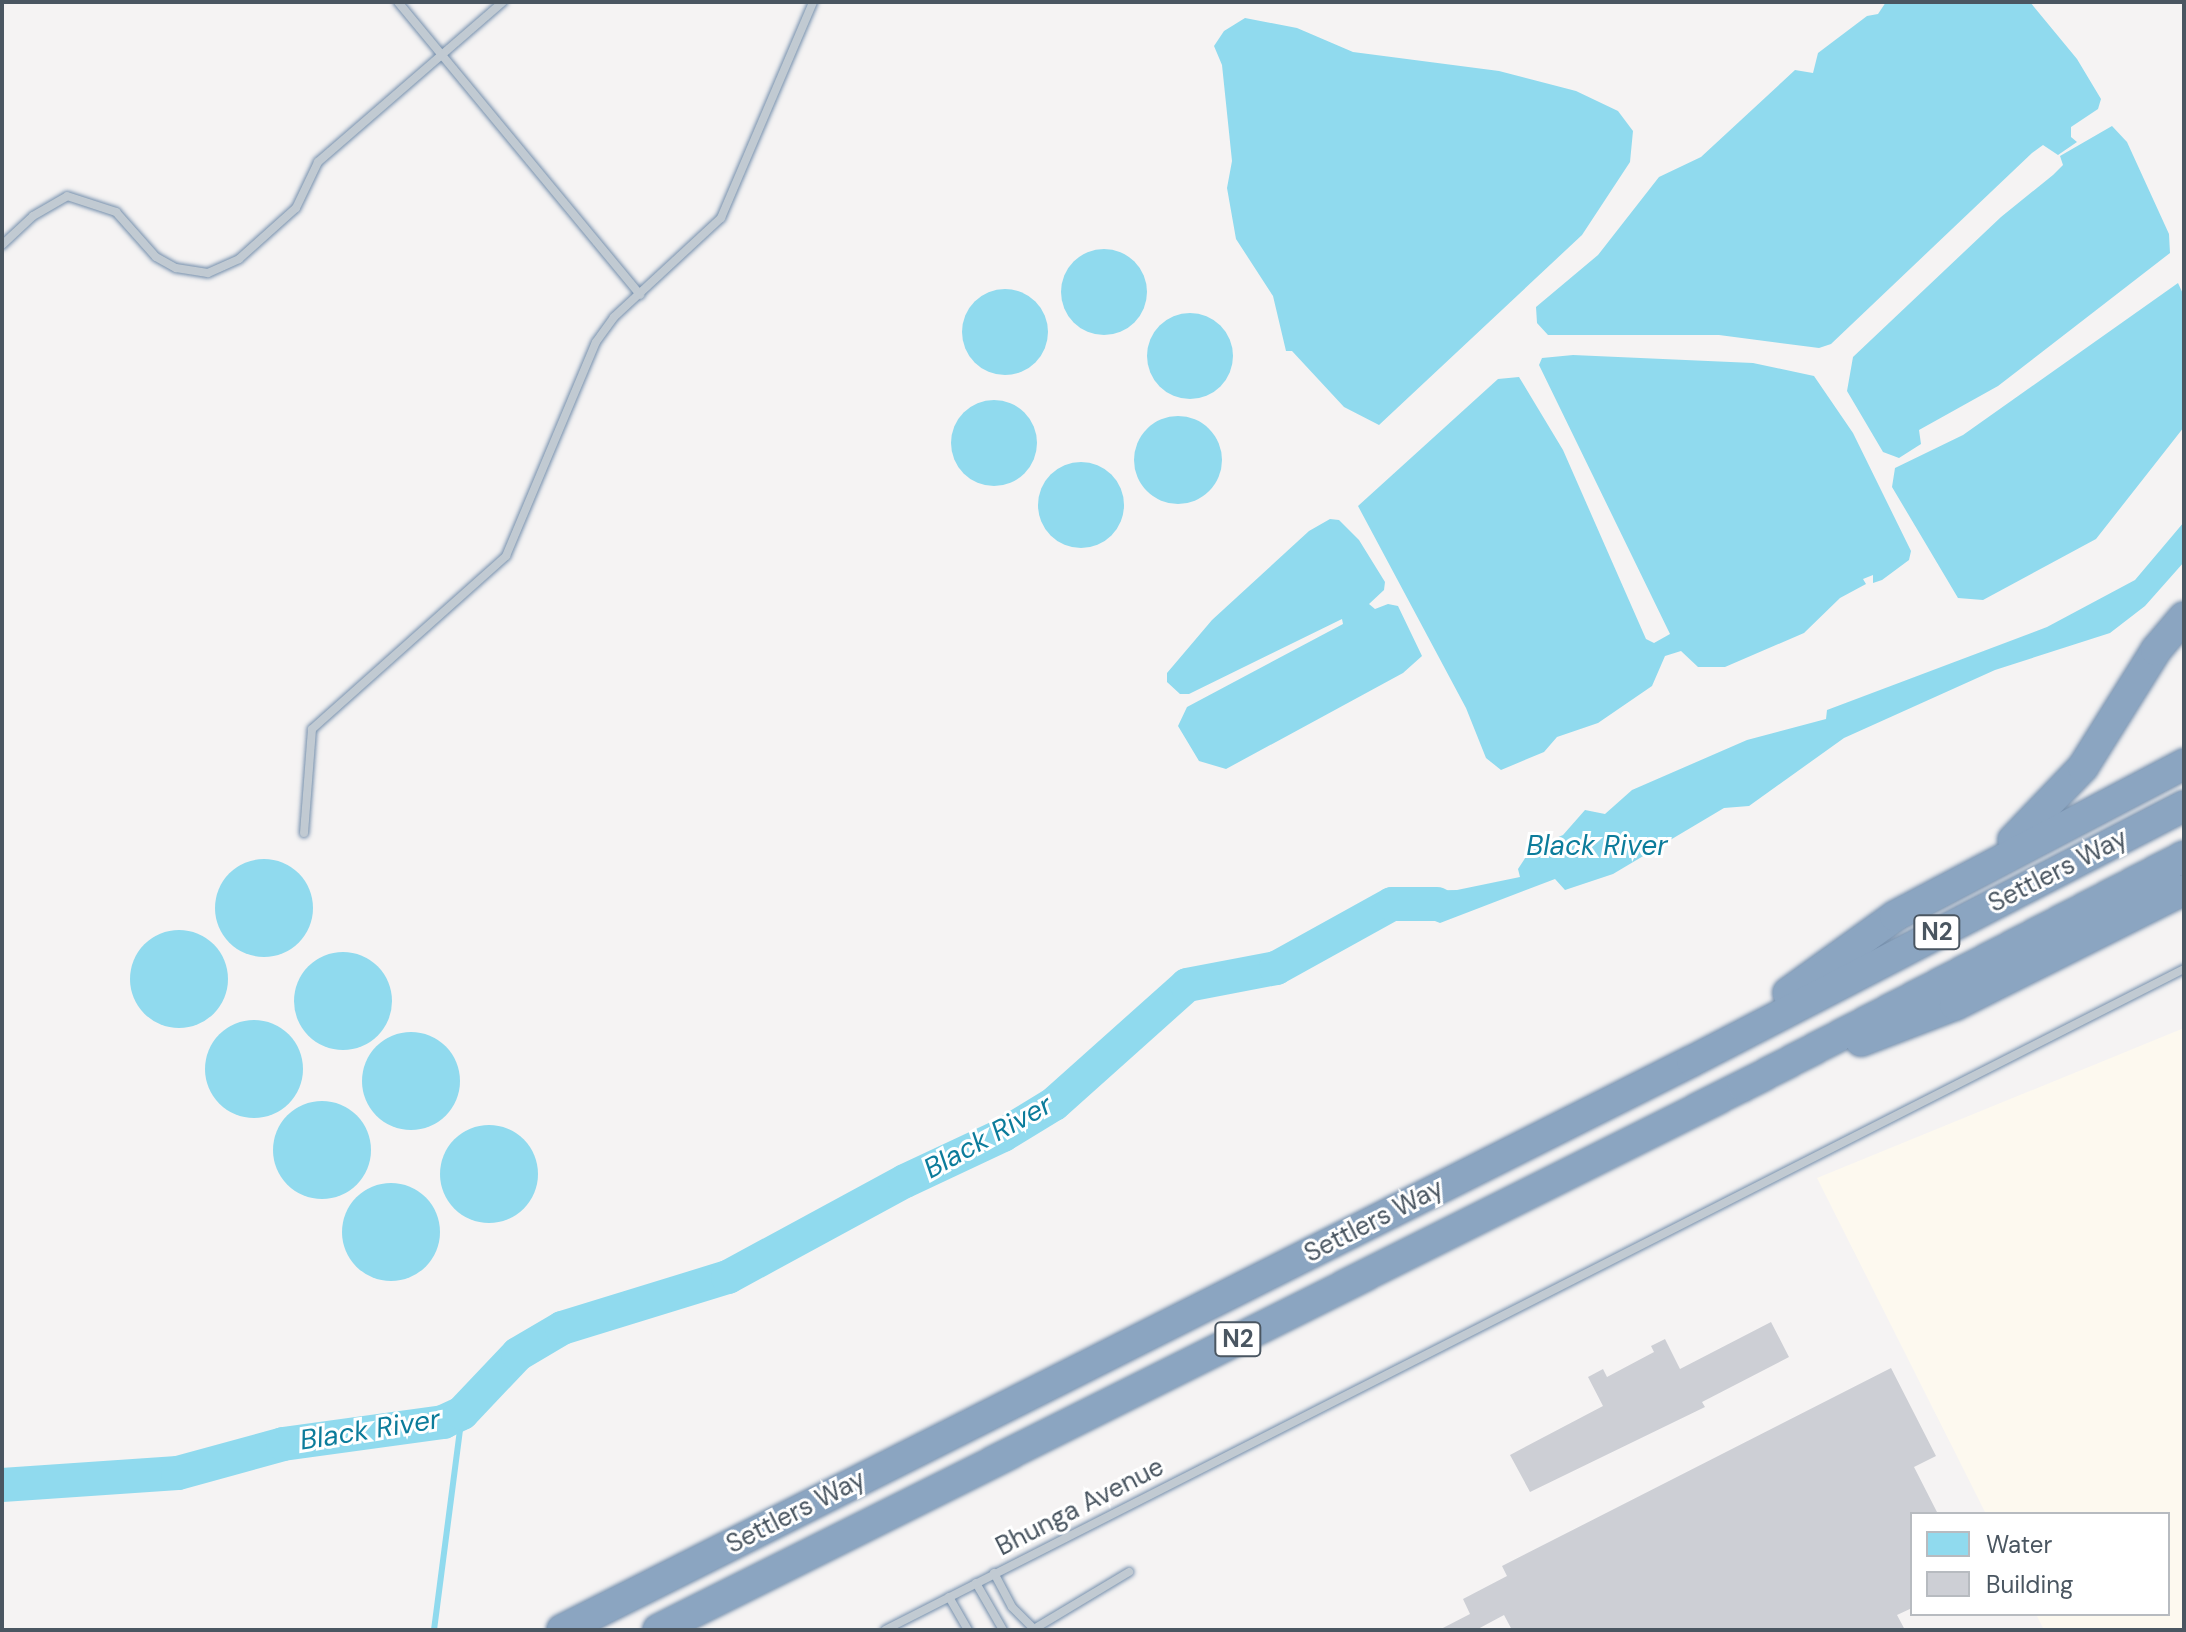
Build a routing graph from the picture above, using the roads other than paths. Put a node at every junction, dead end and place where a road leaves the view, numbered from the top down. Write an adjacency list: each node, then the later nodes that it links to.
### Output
1 (398, 2): 4 (lane)
2 (503, 2): 4 (lane)
3 (813, 2): 6 (lane)
4 (441, 56): 5 (lane); 6 (lane)
5 (2, 245)
6 (640, 295): 10 (lane)
7 (2184, 617): 12 (highway)
8 (2184, 764): 12 (highway)
9 (2184, 806): 17 (highway, Settlers Way / N2)
10 (304, 833)
11 (2184, 856): 18 (highway, Settlers Way / N2)
12 (1967, 875): 17 (highway)
13 (2184, 890): 15 (highway)
14 (2184, 908): 15 (highway)
15 (2105, 929): 18 (highway)
16 (2184, 969): 20 (lane, Bhunga Avenue)
17 (1692, 1061): 24 (highway, Settlers Way / N2)
18 (1743, 1086): 25 (highway, Settlers Way / N2)
19 (1129, 1572): 23 (lane)
20 (994, 1573): 21 (lane, Bhunga Avenue); 23 (lane)
21 (976, 1583): 22 (lane, Bhunga Avenue); 28 (lane)
22 (949, 1597): 26 (lane, Bhunga Avenue); 27 (lane)
23 (1035, 1629)
24 (562, 1630)
25 (658, 1630)
26 (885, 1630)
27 (968, 1630)
28 (1003, 1630)

